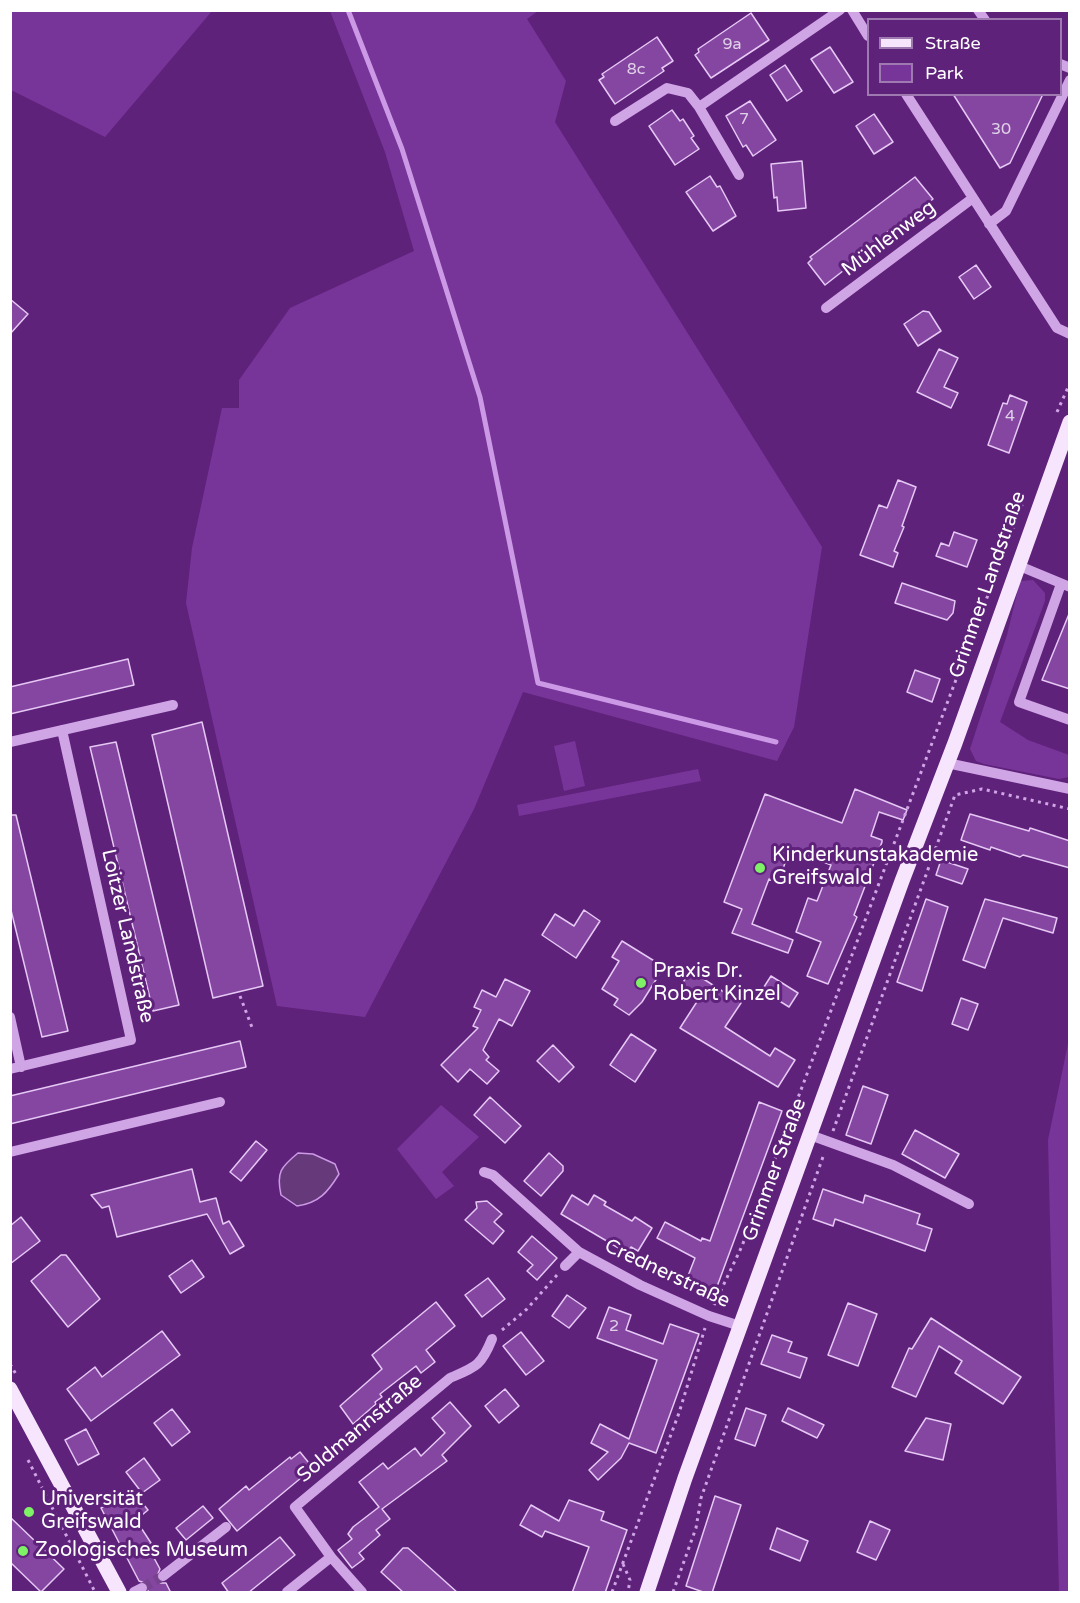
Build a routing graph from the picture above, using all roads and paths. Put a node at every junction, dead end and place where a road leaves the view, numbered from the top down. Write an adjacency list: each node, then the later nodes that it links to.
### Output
1 (840, 10): 6 (street)
2 (852, 10): 3 (street)
3 (867, 34)
4 (1070, 80): 10 (street)
5 (907, 96): 9 (street)
6 (699, 107): 7 (street); 8 (street)
7 (615, 121)
8 (739, 175)
9 (973, 198): 10 (street); 11 (street, Mühlenweg)
10 (989, 224): 12 (street)
11 (826, 308)
12 (1070, 334)
13 (1070, 383): 14 (path)
14 (1062, 420): 16 (main road, Grimmer Landstraße)
15 (1028, 488): 37 (path)
16 (1017, 566): 17 (street); 22 (main road, Grimmer Landstraße)
17 (1065, 585): 19 (street)
18 (173, 705): 20 (street)
19 (1070, 720)
20 (62, 730): 21 (street); 28 (street, Loitzer Landstraße)
21 (10, 742)
22 (947, 763): 23 (street); 30 (main road, Grimmer Straße)
23 (1070, 789)
24 (1070, 809): 31 (path)
25 (240, 996): 27 (path)
26 (10, 1017): 28 (street, Loitzer Landstraße)
27 (253, 1030)
28 (16, 1068)
29 (220, 1102): 32 (street)
30 (810, 1135): 31 (street); 38 (main road, Grimmer Straße)
31 (830, 1140): 34 (street); 55 (path)
32 (10, 1152)
33 (484, 1172): 35 (street, Crednerstraße)
34 (969, 1204)
35 (579, 1252): 36 (street, Crednerstraße); 37 (street, Crednerstraße)
36 (565, 1266): 39 (path)
37 (709, 1316): 38 (street, Crednerstraße); 44 (path)
38 (740, 1326): 54 (main road, Grimmer Straße)
39 (492, 1339): 43 (street, Soldmannstraße)
40 (10, 1389): 48 (main road)
41 (24, 1450): 47 (path)
42 (226, 1527): 45 (street)
43 (331, 1557): 46 (street); 51 (street, Soldmannstraße)
44 (623, 1564): 52 (path); 53 (path)
45 (163, 1576)
46 (299, 1583): 49 (street); 50 (street)
47 (95, 1593)
48 (119, 1593)
49 (287, 1593)
50 (307, 1593)
51 (362, 1593)
52 (612, 1593)
53 (628, 1593)
54 (647, 1593)
55 (674, 1593)

